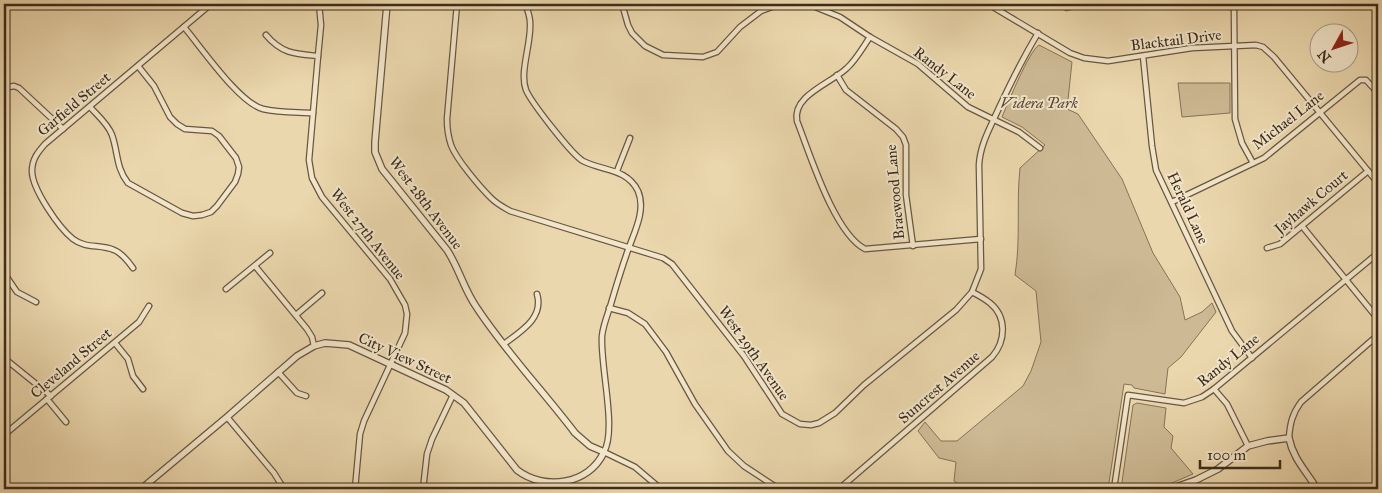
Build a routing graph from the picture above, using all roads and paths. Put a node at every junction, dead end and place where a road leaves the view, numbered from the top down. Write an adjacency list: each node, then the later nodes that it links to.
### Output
1 (211, 4): 11 (street, Garfield Street)
2 (319, 4): 16 (street, West 27th Avenue)
3 (387, 4): 56 (street, West 28th Avenue)
4 (457, 4): 37 (street, West 29th Avenue)
5 (526, 4): 30 (street)
6 (622, 4): 7 (street)
7 (780, 4)
8 (808, 4): 14 (street, Randy Lane)
9 (988, 4): 12 (street, Blacktail Drive)
10 (1234, 9): 15 (street)
11 (184, 27): 18 (street, Garfield Street); 24 (street)
12 (1038, 33): 17 (street, Blacktail Drive); 25 (street, West 29th Avenue)
13 (266, 35): 16 (street)
14 (870, 37): 19 (street); 25 (street, Randy Lane)
15 (1234, 46): 17 (street, Blacktail Drive); 23 (street, Blacktail Drive); 29 (street)
16 (318, 56): 24 (street, West 27th Avenue)
17 (1143, 56): 33 (street, Herald Lane)
18 (138, 66): 22 (street, Garfield Street); 22 (street)
19 (837, 75): 36 (street, Braewood Lane); 36 (street)
20 (4, 88): 26 (street)
21 (1378, 93): 23 (street, Michael Lane)
22 (90, 107): 26 (street, Garfield Street)
23 (1320, 112): 29 (street, Michael Lane); 31 (street, Blacktail Drive)
24 (313, 113): 60 (street, West 27th Avenue)
25 (994, 120): 28 (street, Randy Lane); 35 (street, West 29th Avenue)
26 (63, 129): 42 (street, Garfield Street)
27 (630, 138): 30 (street)
28 (1040, 148)
29 (1253, 163): 33 (street, Michael Lane)
30 (617, 171): 37 (street, City View Street)
31 (1368, 171): 32 (street, Blacktail Drive); 34 (street, Jayhawk Court)
32 (1378, 183)
33 (1172, 202): 59 (street, Herald Lane)
34 (1302, 226): 38 (street, Jayhawk Court); 44 (street)
35 (981, 239): 36 (street); 46 (street, West 29th Avenue)
36 (913, 246)
37 (628, 248): 46 (street, West 29th Avenue); 51 (street, City View Street)
38 (1267, 248)
39 (270, 253): 41 (street)
40 (1378, 253): 44 (street, Randy Lane)
41 (255, 266): 45 (street); 52 (street)
42 (134, 268)
43 (4, 273): 49 (street)
44 (1346, 280): 53 (street); 59 (street, Randy Lane)
45 (226, 289)
46 (972, 292): 83 (street, Suncrest Avenue)
47 (322, 293): 52 (street)
48 (537, 294): 56 (street)
49 (36, 302)
50 (149, 306): 55 (street, Cleveland Street)
51 (609, 308): 73 (street, City View Street); 82 (street)
52 (296, 315): 57 (street)
53 (1378, 319)
54 (1378, 335): 71 (street)
55 (115, 342): 62 (street); 66 (street, Cleveland Street)
56 (504, 344): 73 (street, West 28th Avenue)
57 (314, 346): 60 (street, City View Street); 61 (street, City View Street)
58 (4, 358): 66 (street)
59 (1252, 358): 63 (street, Randy Lane)
60 (391, 364): 64 (street, City View Street); 78 (street, West 27th Avenue)
61 (278, 372): 65 (street); 67 (street, City View Street)
62 (143, 389)
63 (1214, 389): 72 (street); 84 (street, Randy Lane)
64 (453, 395): 75 (street, City View Street); 79 (street)
65 (306, 396)
66 (49, 398): 68 (street); 70 (street, Cleveland Street)
67 (227, 417): 76 (street, City View Street); 77 (street)
68 (66, 422)
69 (1378, 434): 74 (street)
70 (4, 436)
71 (1289, 438): 72 (street); 86 (street)
72 (1248, 446): 85 (street)
73 (604, 452): 75 (street, City View Street); 81 (street, West 28th Avenue)
74 (1378, 469)
75 (556, 482): 80 (street)
76 (141, 489)
77 (284, 489)
78 (355, 489)
79 (424, 489)
80 (557, 489)
81 (661, 489)
82 (779, 489)
83 (839, 489)
84 (1114, 489)
85 (1170, 489)
86 (1317, 489)

